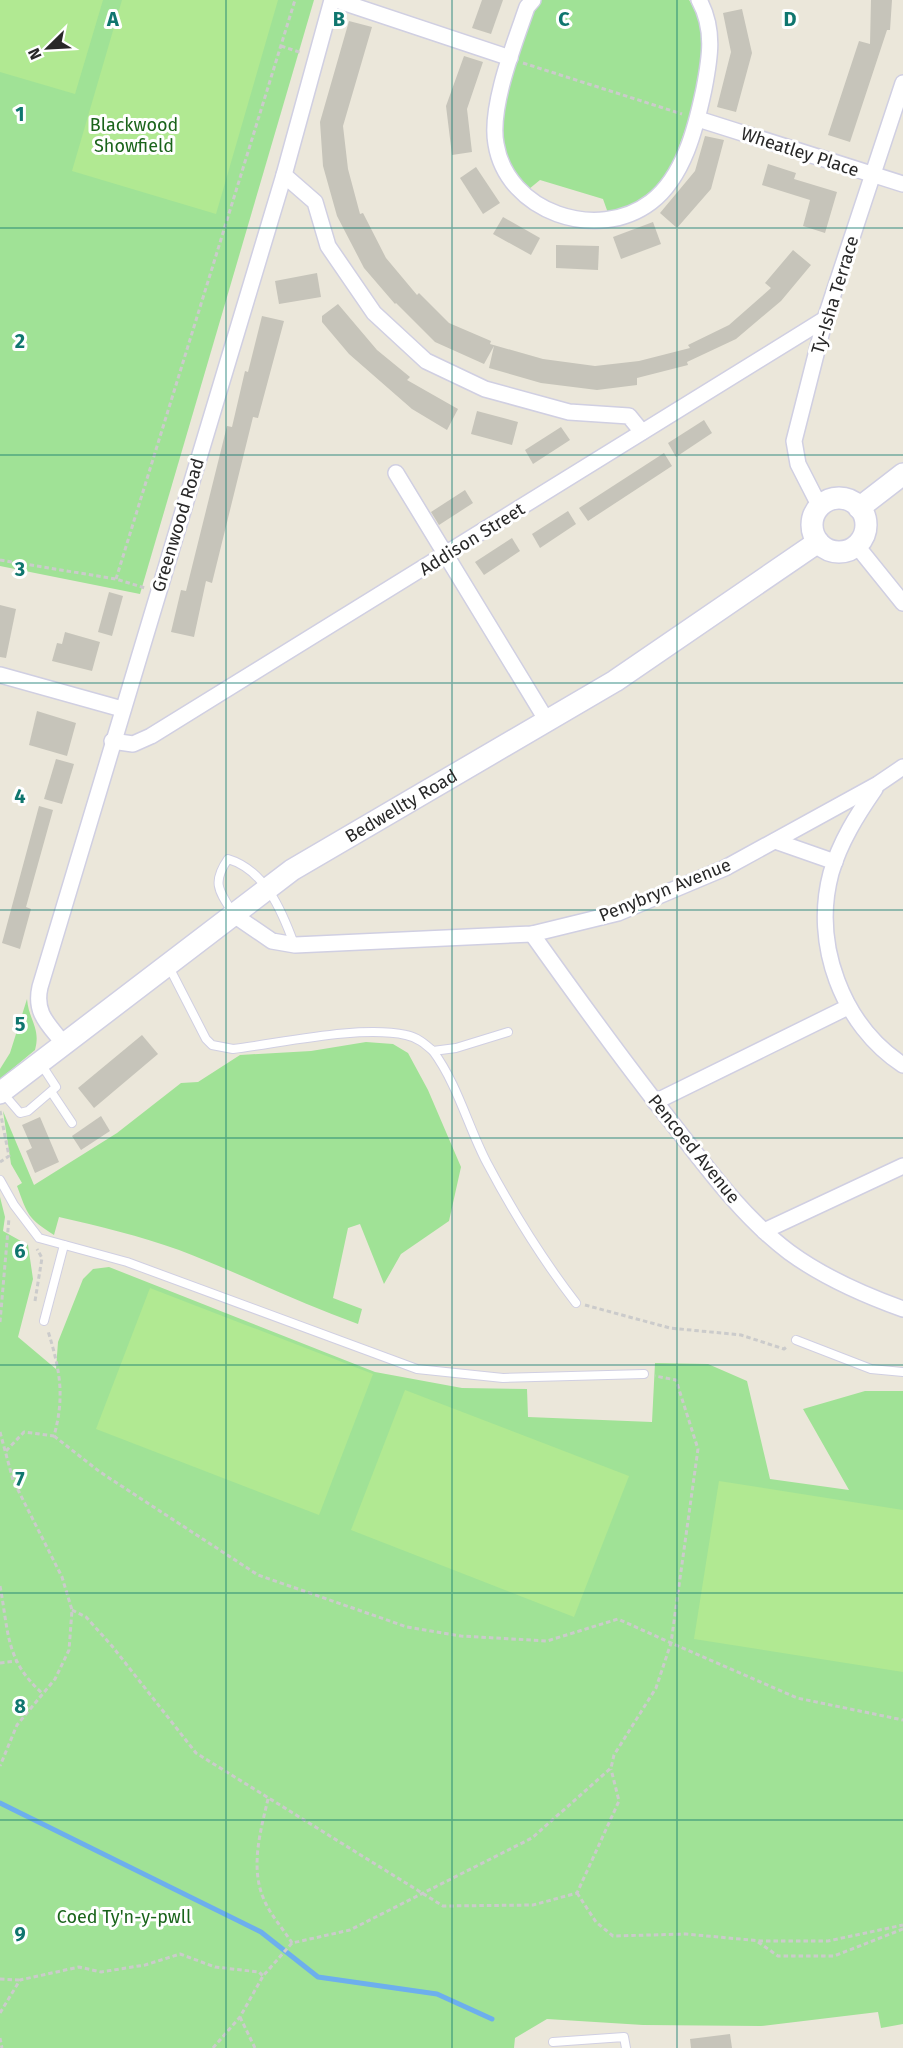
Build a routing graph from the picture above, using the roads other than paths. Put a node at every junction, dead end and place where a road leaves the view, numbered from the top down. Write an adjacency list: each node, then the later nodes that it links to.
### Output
1 (334, 0): 4 (street); 7 (street, Greenwood Road)
2 (533, 0): 4 (street)
3 (699, 0): 6 (street)
4 (510, 58): 6 (street)
5 (903, 83): 8 (street, Ty-Isha Terrace)
6 (698, 119): 8 (street, Wheatley Place)
7 (284, 175): 11 (street); 21 (street, Greenwood Road)
8 (874, 175): 9 (street, Wheatley Place); 10 (street, Ty-Isha Terrace)
9 (903, 184)
10 (825, 319): 11 (street, Addison Street); 14 (street, Ty-Isha Terrace)
11 (642, 432): 18 (street, Addison Street)
12 (396, 473): 18 (street)
13 (903, 474): 15 (street)
14 (820, 507): 15 (street); 16 (street)
15 (860, 508): 17 (street)
16 (818, 542): 17 (street); 22 (street, Bedwellty Road)
17 (857, 546): 19 (street)
18 (446, 556): 22 (street); 23 (street, Addison Street)
19 (903, 603)
20 (0, 675): 21 (street)
21 (122, 709): 23 (street, Greenwood Road)
22 (547, 720): 28 (street, Bedwellty Road)
23 (112, 741): 35 (street, Greenwood Road)
24 (903, 767): 25 (street, Penybryn Avenue)
25 (878, 784): 26 (street, Penybryn Avenue); 27 (street)
26 (776, 841): 27 (street); 30 (street, Penybryn Avenue)
27 (835, 862): 33 (street)
28 (267, 889): 29 (street, Bedwellty Road); 29 (lane); 31 (lane)
29 (234, 915): 31 (street, Penybryn Avenue); 32 (street, Bedwellty Road)
30 (532, 934): 31 (street, Penybryn Avenue); 41 (street, Pencoed Avenue)
31 (295, 945)
32 (166, 964): 35 (street, Bedwellty Road); 36 (lane)
33 (848, 1006): 38 (street); 41 (street)
34 (508, 1032): 36 (lane)
35 (64, 1044): 37 (street, Bedwellty Road)
36 (433, 1051): 47 (lane)
37 (40, 1063): 39 (lane); 40 (street, Bedwellty Road)
38 (903, 1065)
39 (52, 1093): 40 (lane); 42 (lane)
40 (1, 1098)
41 (655, 1101): 45 (street, Pencoed Avenue)
42 (72, 1123)
43 (903, 1166): 45 (street)
44 (0, 1180): 46 (lane)
45 (764, 1231): 48 (street, Pencoed Avenue)
46 (64, 1245): 49 (lane); 52 (lane)
47 (576, 1303)
48 (903, 1309)
49 (44, 1321)
50 (796, 1340): 51 (lane)
51 (903, 1372)
52 (644, 1374)
53 (553, 2042): 54 (lane)
54 (626, 2048)

